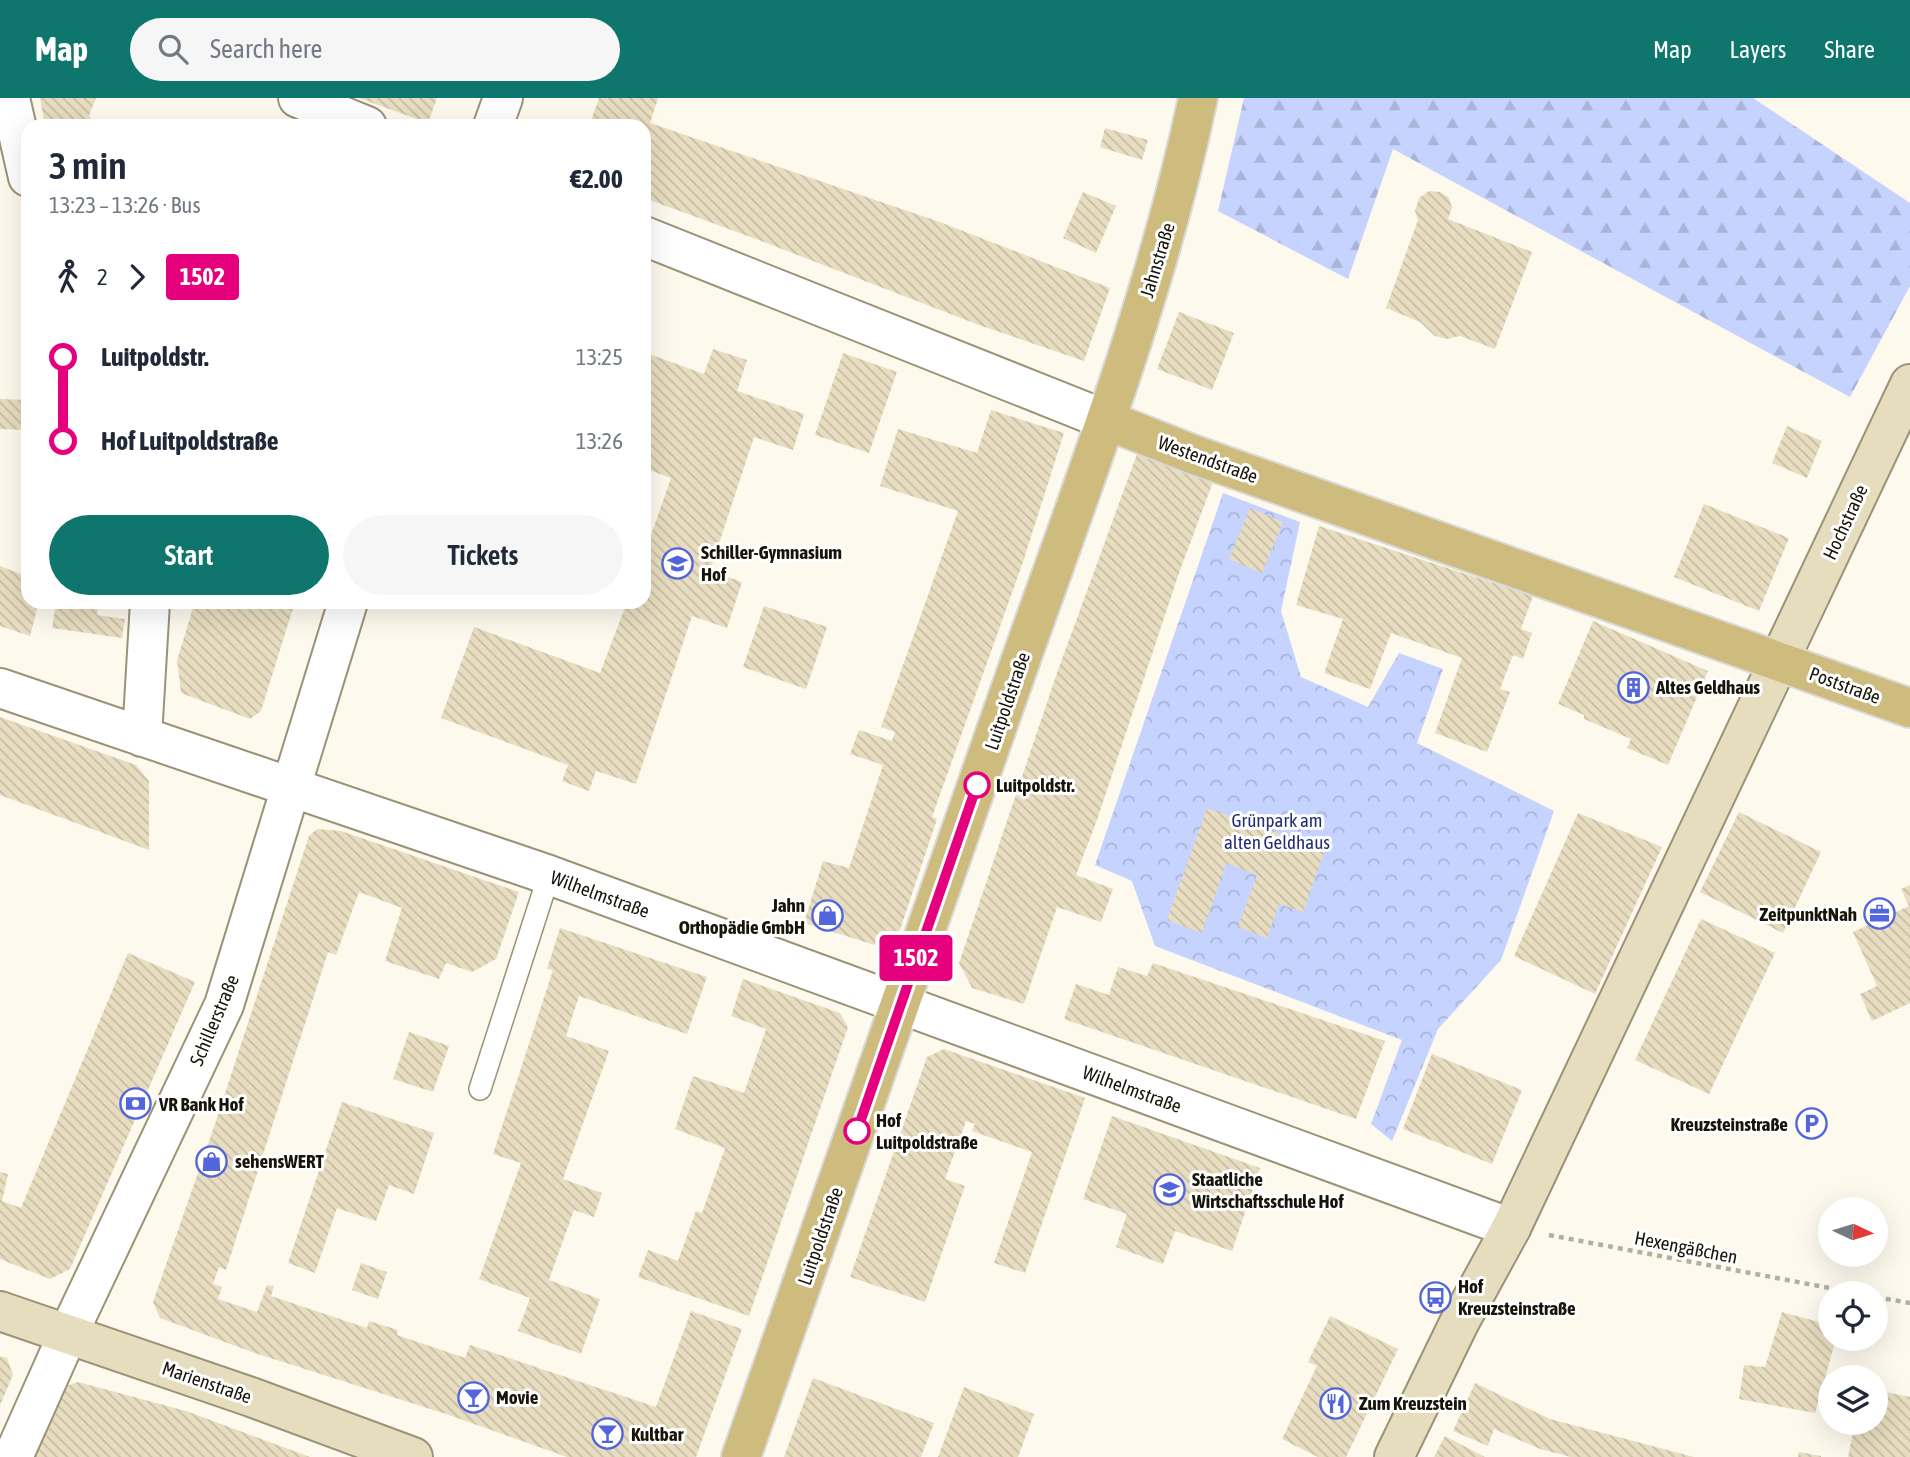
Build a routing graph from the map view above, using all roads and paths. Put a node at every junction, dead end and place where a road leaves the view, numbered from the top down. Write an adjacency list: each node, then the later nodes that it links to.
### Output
1 (10, 98): 7 (street)
2 (298, 98): 5 (street)
3 (503, 98): 6 (street)
4 (1198, 98): 10 (main road, Jahnstraße)
5 (350, 119)
6 (496, 119)
7 (21, 146)
8 (651, 239): 10 (street, Westendstraße)
9 (1910, 384): 13 (street, Hochstraße)
10 (1106, 420): 13 (main road, Westendstraße); 19 (main road, Luitpoldstraße)
11 (150, 609): 16 (street)
12 (346, 609): 17 (street, Schillerstraße)
13 (1780, 662): 15 (main road, Poststraße); 21 (street)
14 (0, 688): 16 (street, Wilhelmstraße)
15 (1910, 708)
16 (142, 737): 17 (street, Wilhelmstraße)
17 (292, 788): 18 (street, Wilhelmstraße); 26 (street, Schillerstraße)
18 (549, 875): 19 (street, Wilhelmstraße); 20 (lane)
19 (900, 1003): 21 (street, Wilhelmstraße); 29 (main road, Luitpoldstraße)
20 (480, 1089)
21 (1511, 1228): 22 (path, Hexengäßchen); 30 (street)
22 (1818, 1286)
23 (1888, 1299): 24 (path)
24 (1910, 1303)
25 (0, 1311): 26 (street, Marienstraße)
26 (68, 1334): 27 (street, Schillerstraße); 28 (street, Marienstraße)
27 (13, 1457)
28 (413, 1457)
29 (741, 1457)
30 (1394, 1457)

